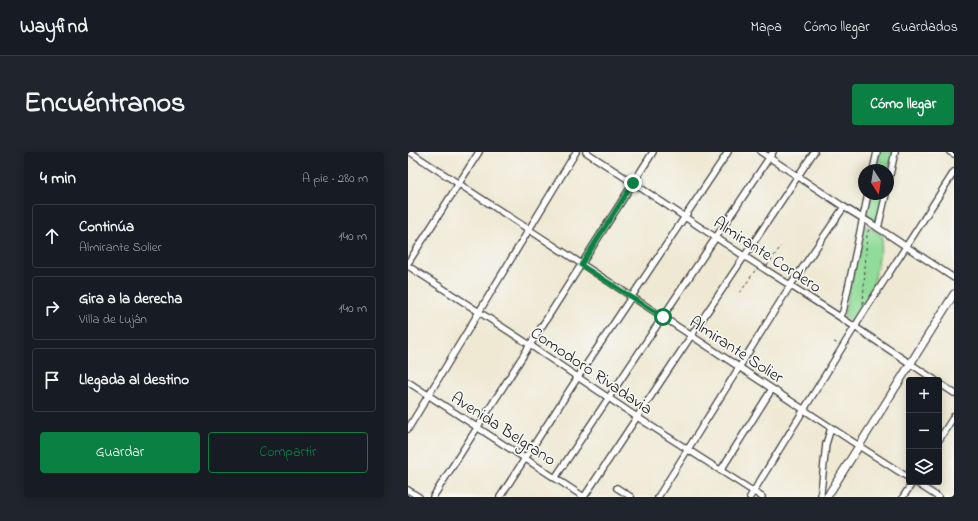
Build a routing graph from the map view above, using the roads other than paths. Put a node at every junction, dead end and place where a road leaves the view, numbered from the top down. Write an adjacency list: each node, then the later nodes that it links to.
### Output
1 (410, 152): 20 (street, Almirante Solier)
2 (479, 152): 20 (street)
3 (576, 152): 27 (street)
4 (586, 152): 19 (street, Almirante Cordero)
5 (653, 152): 19 (street)
6 (728, 152): 24 (street)
7 (761, 152): 14 (street)
8 (773, 152): 14 (street)
9 (814, 152): 18 (street)
10 (877, 152): 15 (street)
11 (895, 152): 16 (street)
12 (950, 152): 13 (street)
13 (954, 154)
14 (769, 158): 18 (street); 28 (street)
15 (874, 164)
16 (892, 164)
17 (954, 172): 29 (street)
18 (798, 176): 23 (street); 30 (street)
19 (633, 183): 24 (street, Almirante Cordero); 32 (street)
20 (458, 184): 27 (street, Almirante Solier); 31 (street)
21 (867, 200): 25 (street)
22 (884, 200): 26 (street)
23 (844, 207): 25 (street); 34 (street)
24 (685, 217): 28 (street, Almirante Cordero); 36 (street)
25 (862, 219): 26 (street); 39 (street)
26 (875, 226): 29 (street)
27 (529, 230): 32 (street, Almirante Solier); 37 (street)
28 (716, 237): 30 (street, Almirante Cordero); 38 (street)
29 (906, 247): 33 (street); 40 (street)
30 (744, 256): 34 (street, Almirante Cordero); 41 (street)
31 (408, 264): 37 (street, Comodoro Rivadavia)
32 (581, 265): 36 (street, Almirante Solier); 42 (street)
33 (954, 278)
34 (790, 286): 39 (street, Almirante Cordero); 44 (street)
35 (954, 294): 43 (main road)
36 (632, 297): 38 (street, Almirante Solier); 45 (street)
37 (479, 311): 42 (street, Comodoro Rivadavia); 51 (street)
38 (663, 317): 41 (street, Almirante Solier); 52 (street)
39 (840, 317): 40 (street, Almirante Cordero)
40 (855, 328): 43 (street, Almirante Cordero); 53 (street)
41 (691, 336): 44 (street, Almirante Solier); 55 (street)
42 (530, 345): 45 (street, Comodoro Rivadavia); 56 (street)
43 (910, 364): 46 (street, Almirante Cordero); 60 (main road)
44 (739, 368): 49 (street, Almirante Solier); 61 (street)
45 (578, 377): 52 (street, Comodoro Rivadavia); 62 (street)
46 (930, 377)
47 (408, 382): 51 (street, Avenida Belgrano)
48 (942, 385): 50 (street)
49 (772, 389): 53 (street, Almirante Solier); 63 (street)
50 (954, 393)
51 (428, 396): 56 (street, Avenida Belgrano); 58 (street)
52 (609, 398): 55 (street, Comodoro Rivadavia); 65 (street)
53 (804, 410): 57 (street, Almirante Solier); 70 (street)
54 (954, 416): 59 (street)
55 (637, 417): 61 (street, Comodoro Rivadavia); 74 (street)
56 (477, 428): 62 (street, Avenida Belgrano); 72 (street)
57 (831, 428): 60 (street, Almirante Solier); 78 (street)
58 (408, 429)
59 (942, 435)
60 (859, 446): 64 (street, Almirante Solier); 79 (main road)
61 (688, 450): 63 (street, Comodoro Rivadavia); 76 (street)
62 (524, 458): 65 (street, Avenida Belgrano); 73 (street)
63 (721, 470): 70 (street, Comodoro Rivadavia)
64 (906, 476)
65 (555, 478): 74 (street, Avenida Belgrano)
66 (912, 485): 80 (street)
67 (919, 485): 81 (street)
68 (617, 488): 75 (street)
69 (408, 490): 71 (street)
70 (752, 494): 77 (street, Comodoro Rivadavia)
71 (419, 497)
72 (433, 497)
73 (500, 497)
74 (584, 497)
75 (631, 497)
76 (658, 497)
77 (762, 497)
78 (821, 497)
79 (827, 497)
80 (903, 497)
81 (938, 497)

